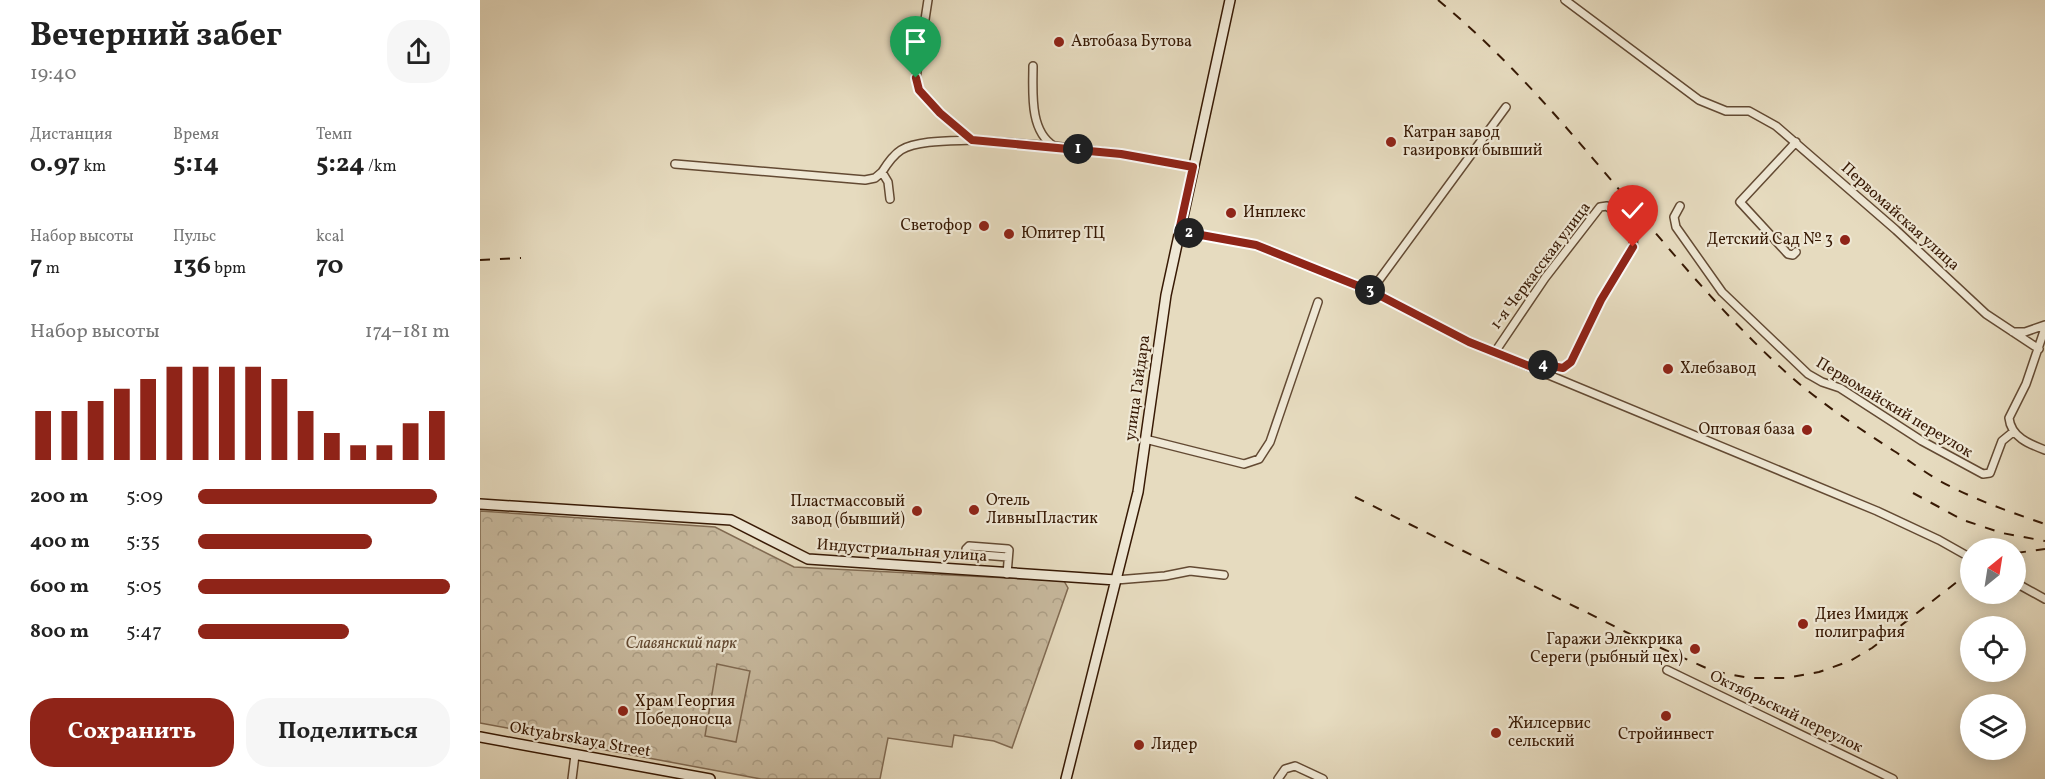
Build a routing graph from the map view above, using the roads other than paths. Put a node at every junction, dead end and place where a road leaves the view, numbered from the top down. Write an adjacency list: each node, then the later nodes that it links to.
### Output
1 (928, 0): 6 (street)
2 (1230, 0): 10 (street, улица Гайдара)
3 (1565, 0): 7 (street, Первомайская улица)
4 (1033, 66): 8 (street)
5 (1506, 106): 16 (street)
6 (972, 140): 8 (street); 11 (street)
7 (1796, 142): 15 (street); 19 (street, Первомайская улица)
8 (1054, 146): 10 (street)
9 (675, 164): 11 (street)
10 (1193, 167): 14 (street, улица Гайдара)
11 (882, 172): 12 (street)
12 (890, 199)
13 (1680, 206): 23 (street, Первомайский переулок)
14 (1179, 231): 16 (street); 24 (street, улица Гайдара)
15 (1796, 252)
16 (1371, 291): 21 (street)
17 (1317, 302): 24 (street)
18 (2045, 327): 19 (street); 20 (street)
19 (2013, 332): 20 (street, Первомайская улица)
20 (2039, 349): 23 (street)
21 (1495, 352): 22 (street); 22 (street, 1-я Черкасская улица)
22 (1534, 368): 27 (street)
23 (2013, 432): 25 (street)
24 (1145, 439): 31 (street, улица Гайдара)
25 (2045, 450)
26 (480, 504): 29 (street, Индустриальная улица)
27 (1960, 552)
28 (1008, 557): 28 (street); 29 (street)
29 (1007, 573): 31 (street, Индустриальная улица)
30 (1224, 575): 31 (street)
31 (1116, 580): 39 (street, улица Гайдара)
32 (2026, 589): 33 (street)
33 (2045, 599)
34 (1667, 670): 42 (street, Октябрьский переулок)
35 (480, 737): 36 (street, Oktyabrskaya Street)
36 (575, 755): 37 (street); 38 (street, Oktyabrskaya Street)
37 (572, 779)
38 (710, 779)
39 (1066, 779)
40 (1278, 779): 41 (street)
41 (1323, 779)
42 (1893, 779)

